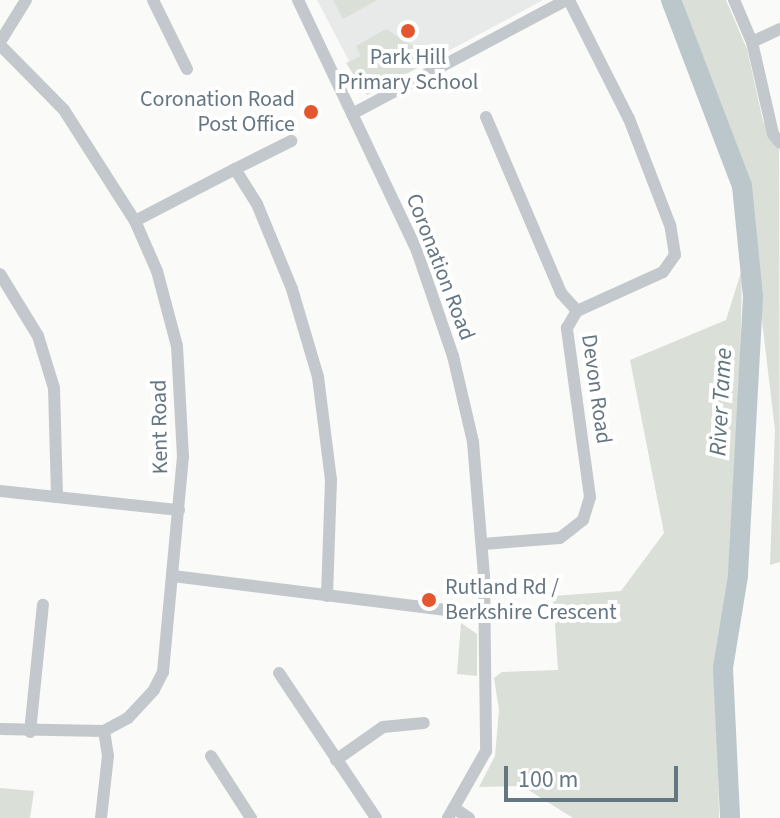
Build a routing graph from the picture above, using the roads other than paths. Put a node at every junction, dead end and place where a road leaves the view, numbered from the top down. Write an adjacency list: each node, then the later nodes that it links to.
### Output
1 (26, 0): 8 (street)
2 (153, 0): 9 (street)
3 (298, 0): 10 (street, Coronation Road)
4 (567, 0): 10 (street); 17 (street, Devon Road)
5 (734, 0): 7 (street)
6 (780, 29): 7 (street)
7 (752, 42): 13 (street)
8 (0, 44): 15 (street, Kent Road)
9 (187, 69)
10 (352, 114): 21 (street, Coronation Road)
11 (486, 117): 17 (street)
12 (291, 141): 14 (street)
13 (780, 143)
14 (235, 169): 15 (street); 23 (street)
15 (135, 221): 20 (street, Kent Road)
16 (0, 274): 19 (street)
17 (577, 311): 21 (street, Devon Road)
18 (0, 491): 19 (street)
19 (57, 497): 20 (street)
20 (179, 510): 22 (street, Kent Road)
21 (483, 544): 25 (street, Coronation Road)
22 (173, 576): 23 (street); 29 (street, Kent Road)
23 (327, 596): 25 (street)
24 (43, 605): 30 (street)
25 (485, 615): 33 (street, Coronation Road)
26 (279, 673): 32 (street)
27 (424, 723): 32 (street)
28 (0, 729): 30 (street)
29 (104, 731): 30 (street); 34 (street)
30 (30, 732)
31 (211, 756): 35 (street)
32 (336, 760): 36 (street)
33 (451, 813): 37 (street)
34 (101, 818)
35 (251, 818)
36 (376, 818)
37 (469, 818)

